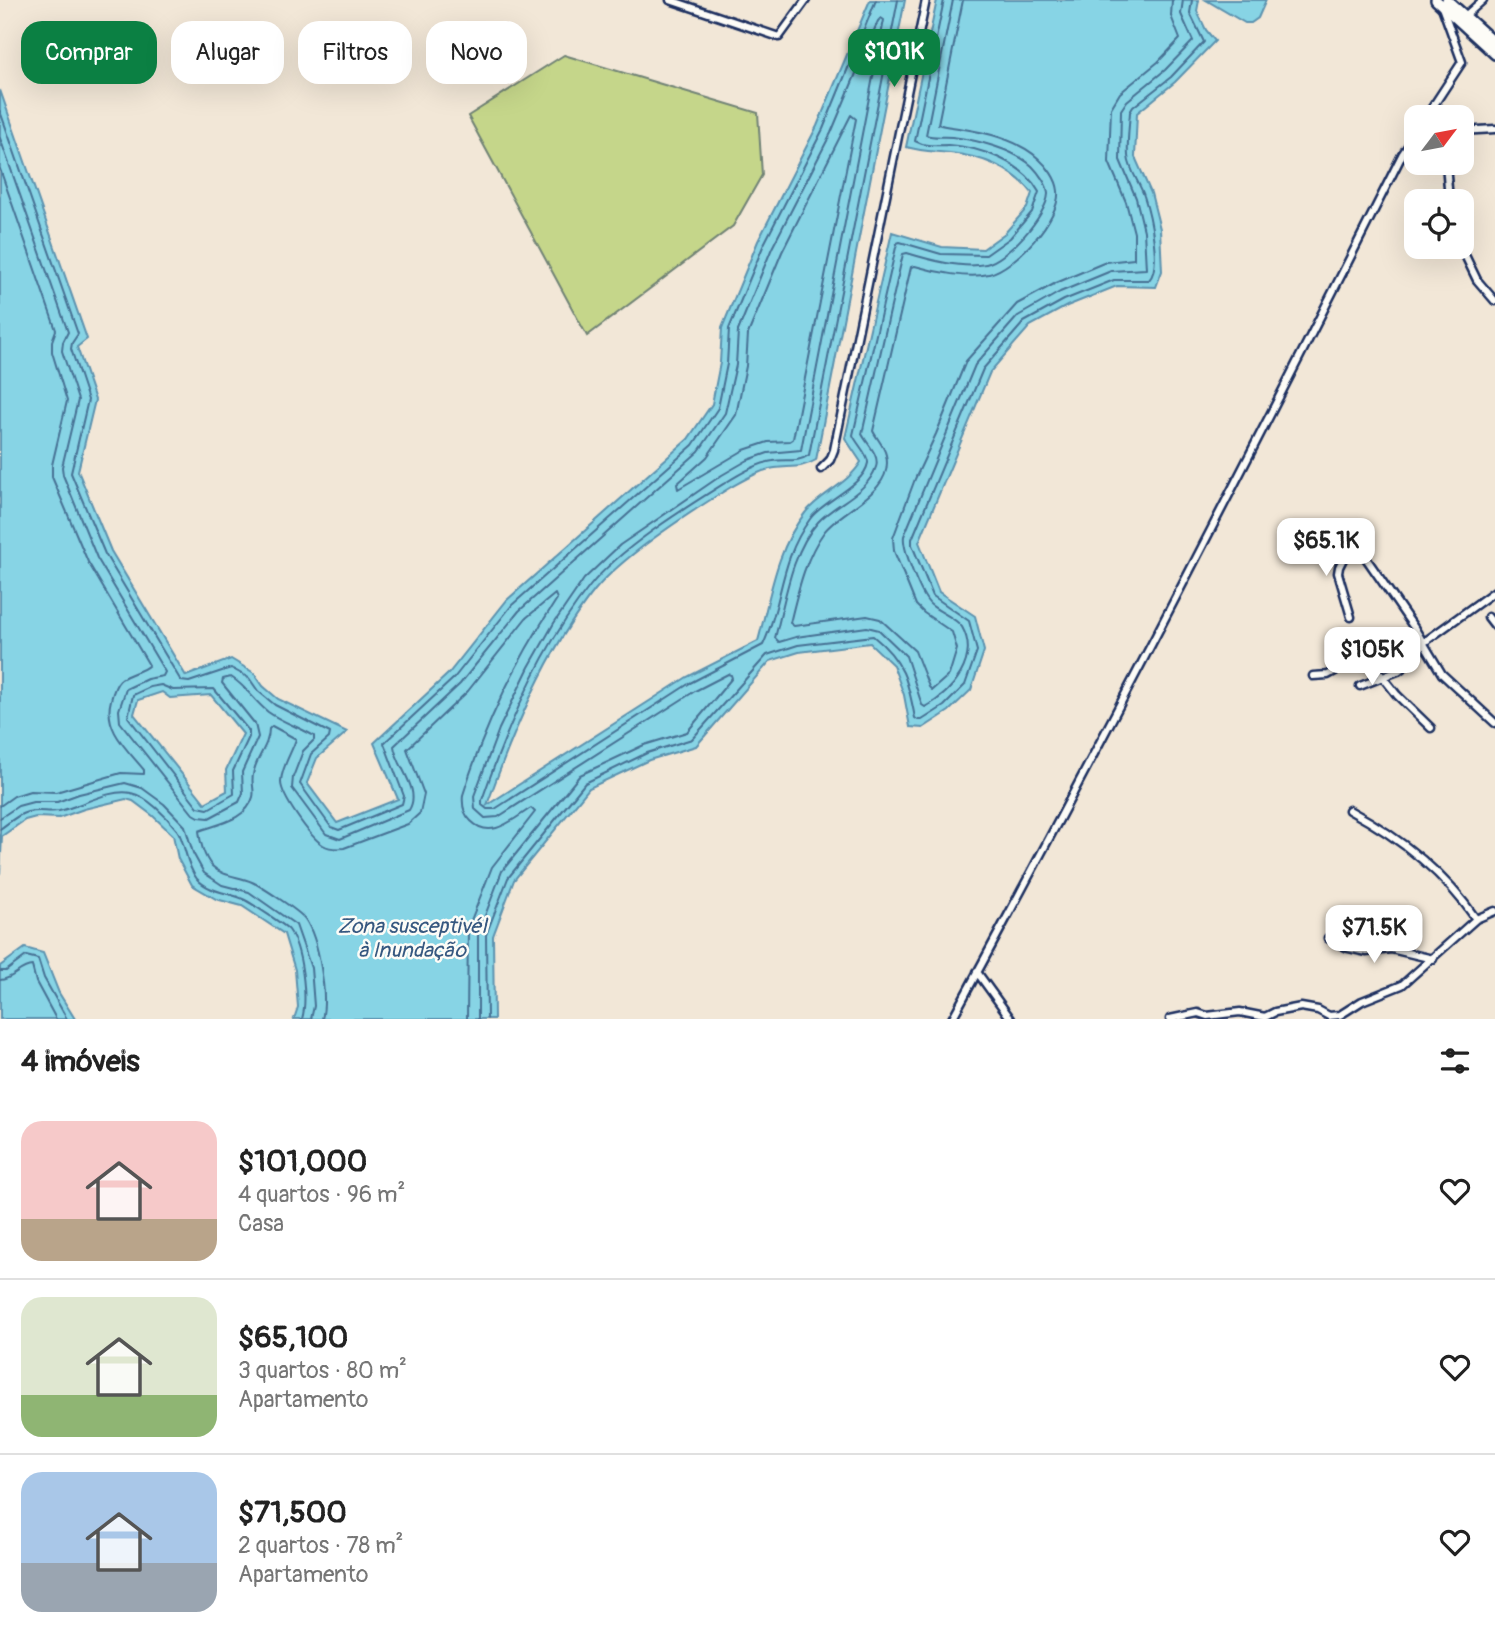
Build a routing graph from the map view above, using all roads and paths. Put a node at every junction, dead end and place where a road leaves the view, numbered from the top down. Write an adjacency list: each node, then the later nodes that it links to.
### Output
1 (670, 0): 2 (street)
2 (806, 0)
3 (926, 0): 15 (street)
4 (1483, 0): 6 (street)
5 (1441, 1): 6 (main road); 8 (main road); 9 (street)
6 (1465, 16): 7 (main road)
7 (1495, 43)
8 (1495, 54)
9 (1434, 105)
10 (1495, 129): 11 (street)
11 (1474, 130)
12 (1404, 152): 34 (street)
13 (1467, 259): 14 (street)
14 (1495, 300)
15 (821, 468)
16 (1351, 543): 17 (street); 19 (street); 22 (street)
17 (1292, 546)
18 (1495, 591): 22 (street)
19 (1351, 617)
20 (1488, 617): 21 (street)
21 (1495, 626)
22 (1423, 643): 24 (street); 26 (street)
23 (1313, 676): 24 (street)
24 (1380, 677): 25 (street); 28 (street)
25 (1360, 686)
26 (1492, 715): 27 (street)
27 (1495, 723)
28 (1431, 727)
29 (1349, 810): 31 (street)
30 (1495, 911): 31 (street)
31 (1476, 919): 33 (street)
32 (1328, 937): 33 (street)
33 (1433, 959): 35 (street)
34 (977, 972): 36 (street); 37 (street)
35 (1330, 1018): 38 (street)
36 (952, 1019)
37 (1012, 1019)
38 (1170, 1019)

